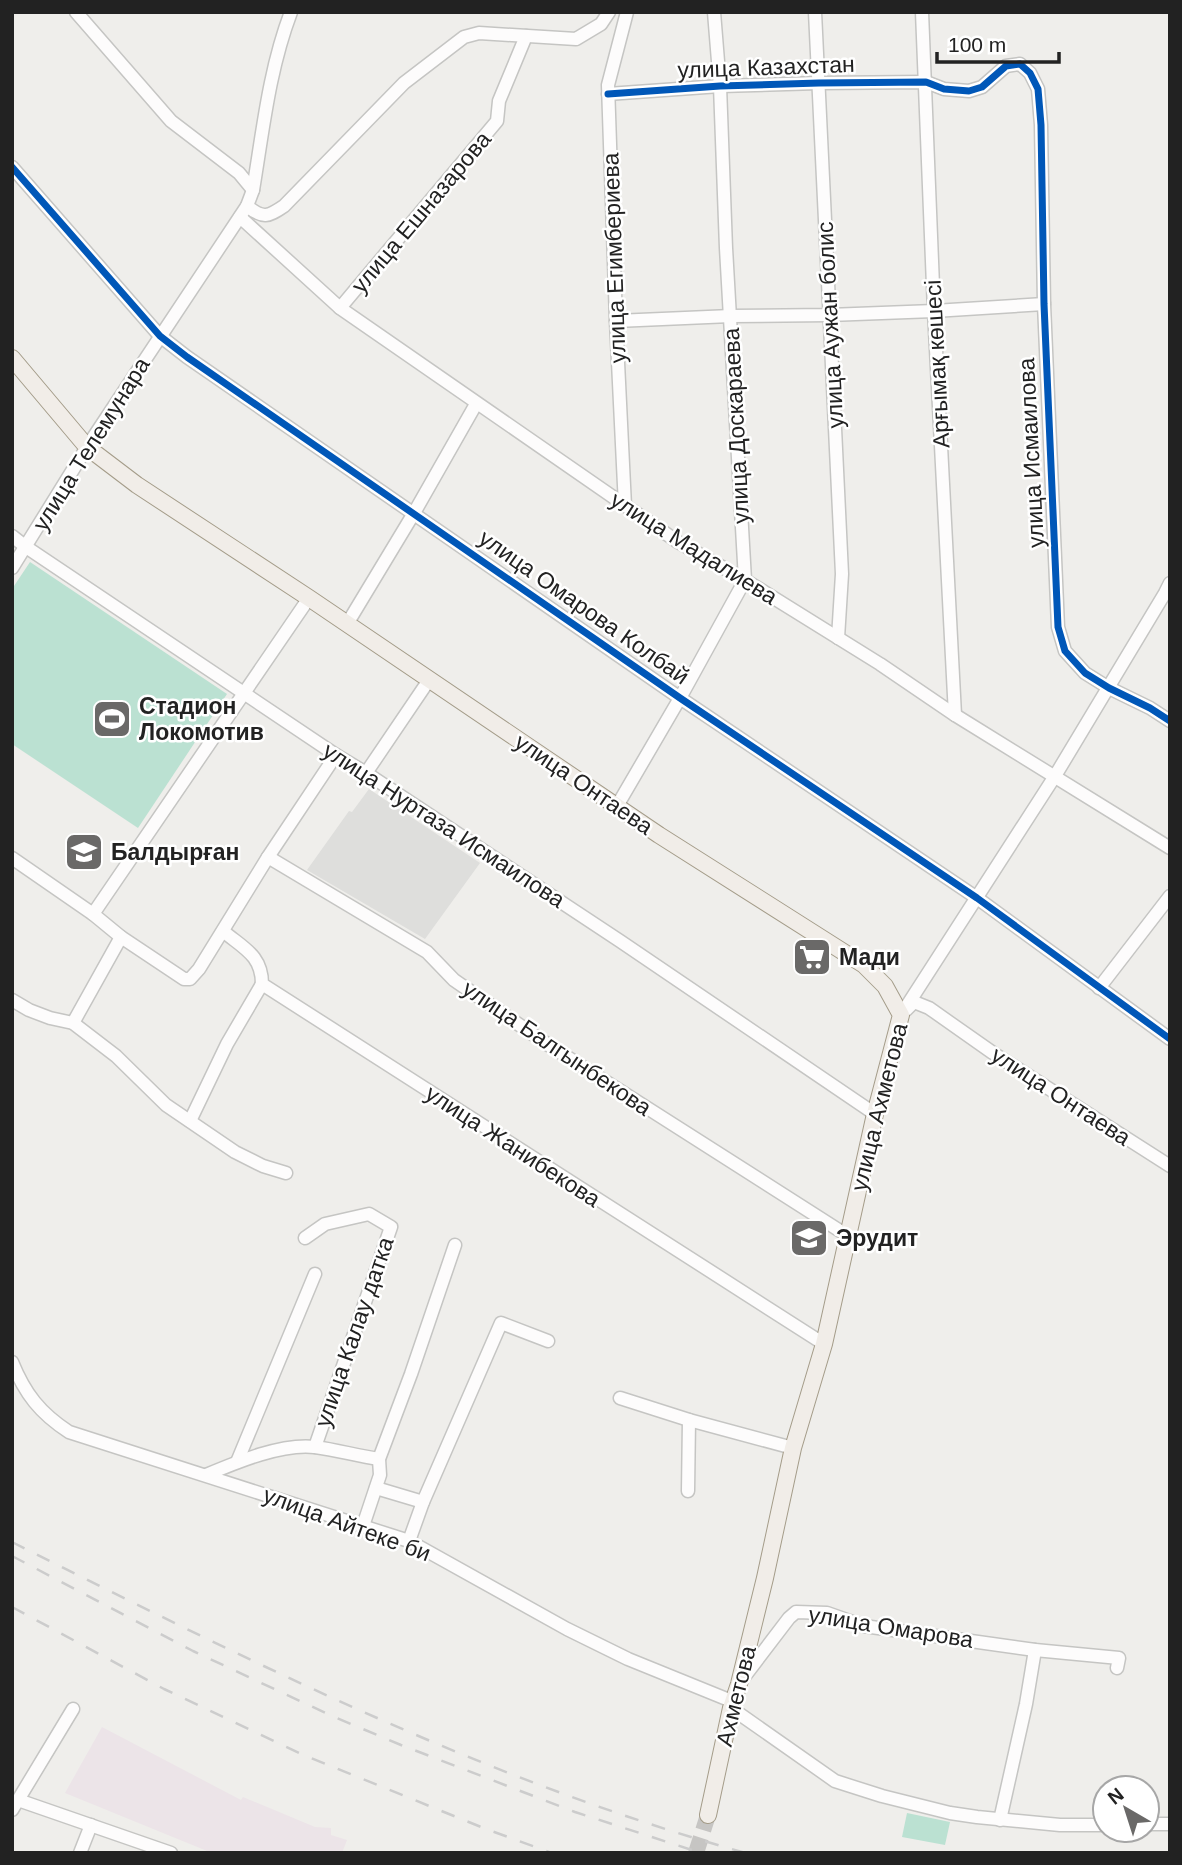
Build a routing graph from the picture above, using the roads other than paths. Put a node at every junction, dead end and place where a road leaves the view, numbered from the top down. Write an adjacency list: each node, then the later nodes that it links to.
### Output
1 (76, 12): 15 (street)
2 (291, 12): 15 (street, улица Телемунара)
3 (609, 12): 8 (street)
4 (627, 12): 12 (street, улица Егимбериева)
5 (714, 12): 11 (street, улица Доскараева)
6 (815, 12): 10 (street, улица Аужан болис)
7 (922, 12): 9 (street, Арғымақ көшесі)
8 (526, 36): 16 (street); 18 (street, улица Ешназарова)
9 (926, 82): 10 (street, улица Казахстан); 13 (street, улица Казахстан); 19 (street, Арғымақ көшесі)
10 (819, 83): 11 (street, улица Казахстан); 20 (street, улица Аужан болис)
11 (720, 86): 12 (street, улица Казахстан); 21 (street, улица Доскараева)
12 (608, 94): 22 (street, улица Егимбериева)
13 (1041, 125): 17 (street, улица Исмаилова)
14 (12, 167): 23 (street, улица Омарова Колбай)
15 (253, 190): 16 (street, улица Телемунара)
16 (243, 212): 18 (street, улица Мадалиева); 23 (street, улица Телемунара)
17 (1044, 304): 19 (street); 38 (street, улица Исмаилова)
18 (340, 308): 25 (street, улица Мадалиева)
19 (934, 311): 20 (street); 41 (street, Арғымақ көшесі)
20 (829, 315): 21 (street); 36 (street, улица Аужан болис)
21 (730, 316): 22 (street); 32 (street, улица Доскараева)
22 (615, 321): 27 (street, улица Егимбериева)
23 (160, 336): 26 (street, улица Телемунара); 28 (street, улица Омарова Колбай)
24 (12, 358): 26 (main road, улица Онтаева)
25 (477, 404): 27 (street, улица Мадалиева); 28 (street)
26 (87, 447): 30 (street, улица Телемунара); 34 (main road, улица Онтаева)
27 (625, 506): 32 (street, улица Мадалиева)
28 (414, 513): 35 (street); 40 (street, улица Омарова Колбай)
29 (12, 536): 30 (street, улица Нуртаза Исмаилова)
30 (26, 547): 31 (street, улица Телемунара); 39 (street, улица Нуртаза Исмаилова)
31 (12, 568)
32 (745, 580): 36 (street, улица Мадалиева); 40 (street)
33 (1170, 583): 38 (street, улица Ахметова)
34 (309, 598): 35 (main road, улица Онтаева); 39 (street)
35 (347, 624): 37 (main road, улица Онтаева)
36 (838, 638): 41 (street, улица Мадалиева)
37 (429, 680): 44 (street); 46 (main road, улица Онтаева)
38 (1109, 688): 42 (street, улица Исмаилова); 45 (street, улица Ахметова)
39 (244, 694): 43 (street, улица Нуртаза Исмаилова); 52 (street)
40 (680, 698): 46 (street); 51 (street, улица Омарова Колбай)
41 (955, 715): 45 (street, улица Мадалиева)
42 (1170, 721)
43 (336, 755): 44 (street, улица Нуртаза Исмаилова); 48 (street)
44 (366, 773): 61 (street, улица Нуртаза Исмаилова)
45 (1055, 776): 47 (street, улица Мадалиева); 51 (street, улица Ахметова)
46 (617, 806): 58 (main road, улица Онтаева)
47 (1170, 848)
48 (268, 857): 53 (street); 65 (street, улица Балгынбекова)
49 (12, 858): 52 (street)
50 (1170, 896): 56 (street)
51 (977, 898): 56 (street, улица Омарова Колбай); 58 (street, улица Ахметова)
52 (93, 914): 54 (street)
53 (223, 931): 54 (street); 55 (street)
54 (121, 937): 59 (street)
55 (262, 984): 62 (street); 70 (street, улица Жанибекова)
56 (1099, 988): 60 (street, улица Омарова Колбай)
57 (12, 999): 59 (street)
58 (901, 1015): 61 (main road, улица Ахметова); 63 (street, улица Онтаева)
59 (73, 1023): 62 (street)
60 (1170, 1039)
61 (875, 1114): 65 (main road, улица Ахметова)
62 (191, 1121): 64 (street)
63 (1170, 1166)
64 (286, 1173)
65 (848, 1236): 70 (main road, улица Ахметова)
66 (305, 1238): 74 (street, улица Калау датка)
67 (455, 1245): 76 (street)
68 (315, 1274): 77 (street)
69 (548, 1341): 81 (street)
70 (824, 1344): 75 (main road, улица Ахметова)
71 (12, 1362): 78 (street, улица Айтеке би)
72 (621, 1398): 73 (street)
73 (689, 1420): 75 (street); 80 (street)
74 (315, 1447): 76 (street, улица Калау датка); 77 (street, улица Калау датка)
75 (793, 1448): 84 (main road, улица Ахметова)
76 (379, 1460): 79 (street)
77 (237, 1462): 78 (street, улица Калау датка)
78 (206, 1475): 82 (street, улица Айтеке би)
79 (376, 1488): 81 (street); 82 (street)
80 (688, 1491)
81 (423, 1502): 83 (street)
82 (363, 1526): 83 (street, улица Айтеке би)
83 (410, 1541): 88 (street, улица Айтеке би)
84 (765, 1578): 87 (main road, Ахметова)
85 (1035, 1650): 86 (street, улица Омарова); 87 (street, улица Омарова); 92 (street)
86 (1117, 1668)
87 (739, 1684): 88 (main road, Ахметова)
88 (732, 1705): 91 (main road, Ахметова); 92 (street, улица Айтеке би)
89 (72, 1709): 90 (street)
90 (15, 1805): 93 (street)
91 (708, 1815)
92 (1000, 1820): 94 (street, улица Айтеке би)
93 (91, 1825): 95 (street); 96 (street)
94 (1091, 1825)
95 (79, 1853)
96 (171, 1853)

